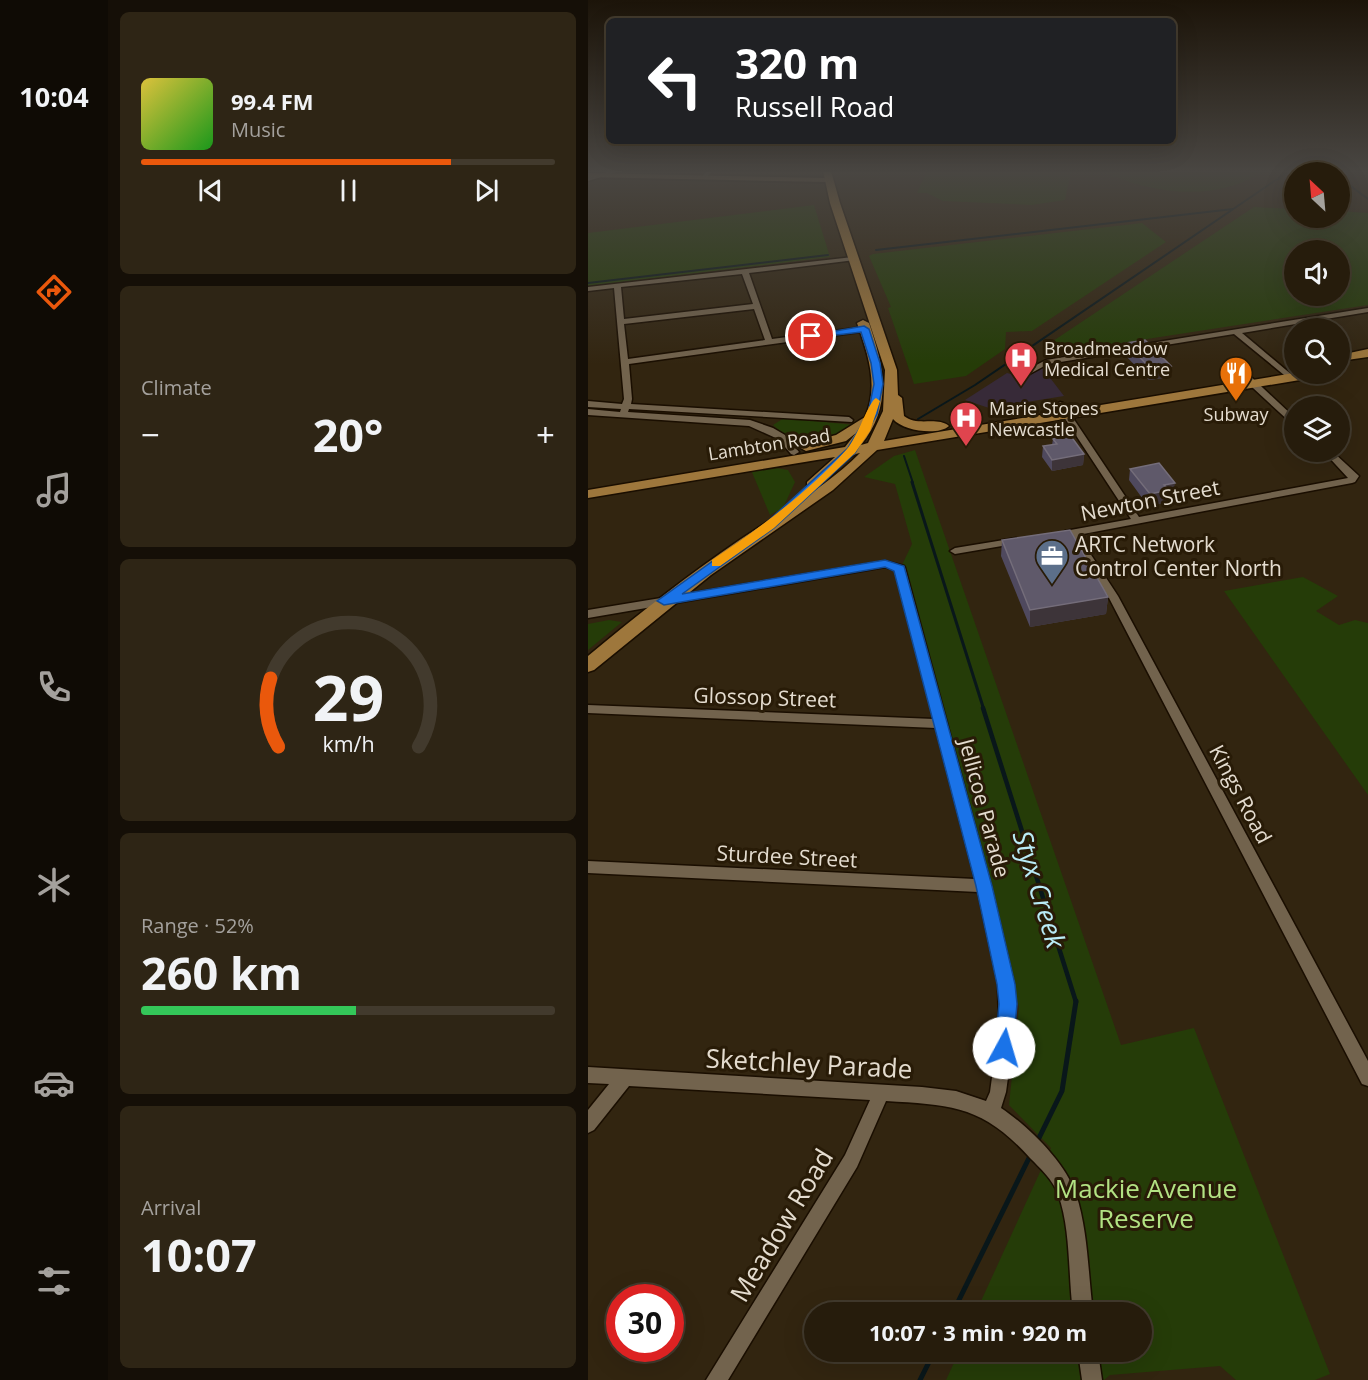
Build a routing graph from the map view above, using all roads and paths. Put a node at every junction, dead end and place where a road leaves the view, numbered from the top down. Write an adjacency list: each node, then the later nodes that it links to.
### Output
1 (839, 235): 2 (main road)
2 (844, 260): 3 (street); 24 (main road)
3 (745, 271): 4 (street); 7 (street)
4 (617, 286): 5 (street); 9 (street)
5 (588, 289)
6 (851, 290): 10 (main road)
7 (757, 306): 9 (street); 12 (street)
8 (1368, 310): 11 (street)
9 (621, 322): 15 (street)
10 (864, 329): 12 (street); 31 (main road)
11 (1235, 331): 18 (street); 22 (street)
12 (769, 341): 15 (street)
13 (1368, 353): 14 (main road)
14 (1350, 356)
15 (624, 362): 26 (street)
16 (1368, 364): 17 (main road)
17 (1350, 367)
18 (1279, 368): 19 (main road, Lambton Road); 21 (main road, Lambton Road)
19 (1284, 369)
20 (1284, 373): 23 (main road, Lambton Road)
21 (1243, 374): 23 (street); 27 (main road, Lambton Road)
22 (1021, 375)
23 (1253, 383): 27 (main road, Lambton Road); 29 (street)
24 (891, 390): 34 (main road); 37 (main road)
25 (588, 404): 26 (street)
26 (628, 406): 30 (street); 32 (street)
27 (1063, 410): 34 (main road, Lambton Road); 36 (main road, Lambton Road); 46 (street)
28 (588, 412): 32 (street)
29 (1284, 412)
30 (777, 414): 33 (street); 35 (street)
31 (873, 414): 38 (main road); 39 (main road)
32 (622, 415): 35 (street)
33 (849, 420)
34 (942, 426): 37 (main road, Lambton Road)
35 (762, 427): 39 (street)
36 (930, 438): 37 (main road, Lambton Road); 42 (main road)
37 (876, 442): 38 (main road, Lambton Road); 42 (main road)
38 (854, 446): 39 (main road, Lambton Road); 41 (main road, Lambton Road); 45 (main road)
39 (794, 452): 43 (main road, Lambton Road)
40 (1339, 462): 46 (street, Newton Street)
41 (765, 464): 44 (main road, Lambton Road); 45 (main road)
42 (853, 467): 47 (main road)
43 (588, 488)
44 (588, 494)
45 (798, 496): 47 (main road)
46 (1137, 521): 48 (street, Newton Street)
47 (770, 526): 52 (main road)
48 (1072, 532): 49 (street, Newton Street); 61 (street, Kings Road)
49 (1049, 536)
50 (1027, 540): 51 (street)
51 (955, 551)
52 (664, 601): 53 (street); 54 (main road); 56 (street, Jellicoe Parade)
53 (588, 614)
54 (588, 666)
55 (588, 709): 56 (street, Glossop Street)
56 (940, 724): 58 (street, Jellicoe Parade)
57 (588, 867): 58 (street, Sturdee Street)
58 (984, 886): 63 (street, Jellicoe Parade)
59 (588, 1075): 60 (street, Sketchley Parade)
60 (625, 1077): 62 (street, Sketchley Parade); 64 (street)
61 (1368, 1078)
62 (882, 1092): 63 (street, Sketchley Parade); 67 (street, Meadow Road)
63 (991, 1112): 65 (street, Sketchley Parade)
64 (588, 1124)
65 (1082, 1302)
66 (1089, 1362): 68 (street)
67 (716, 1380)
68 (1092, 1380)

